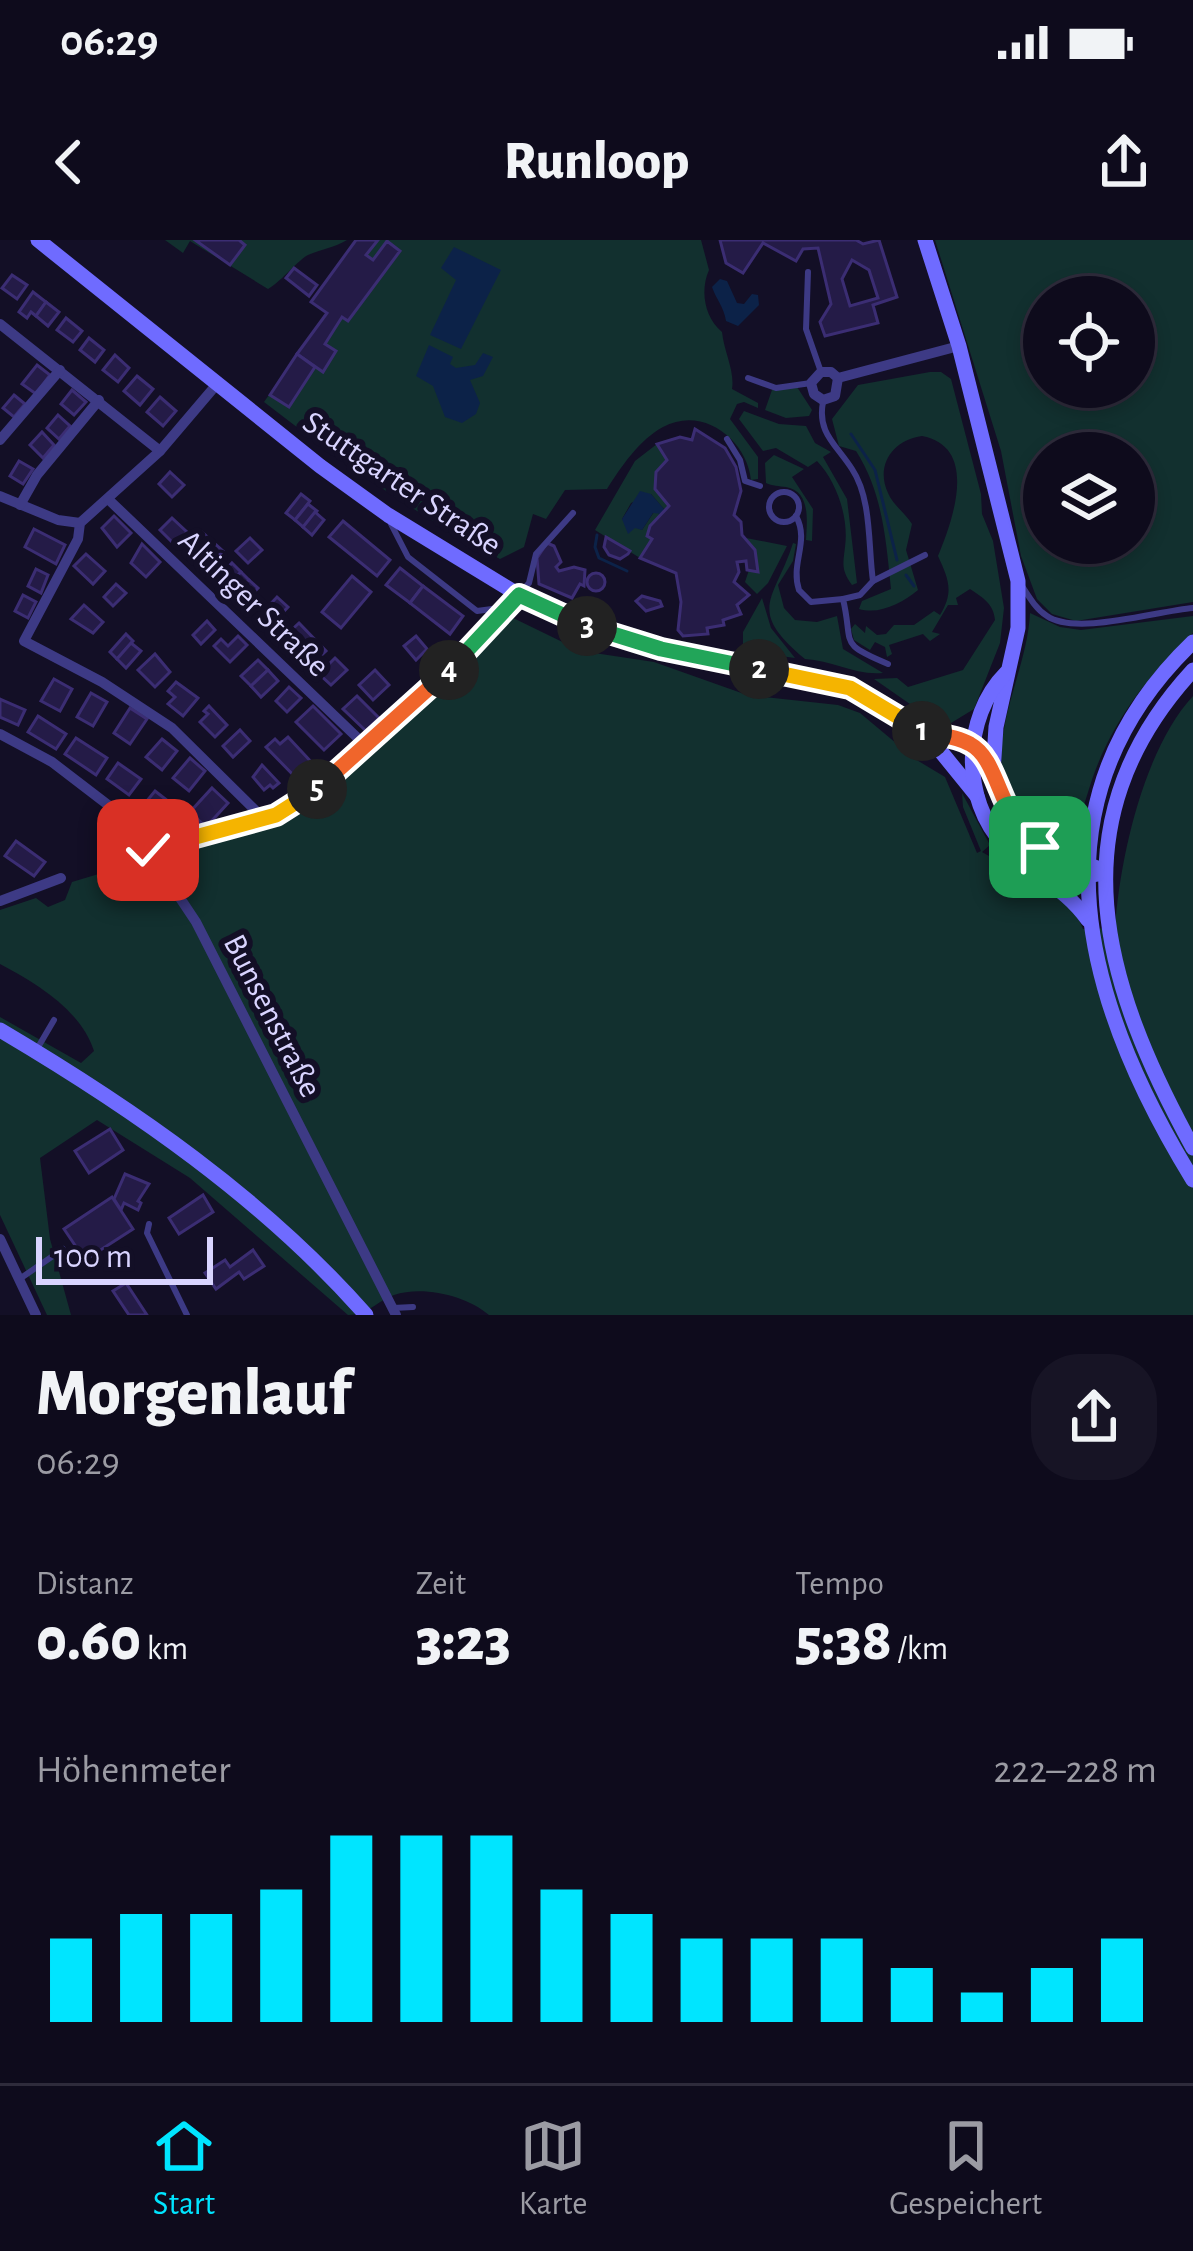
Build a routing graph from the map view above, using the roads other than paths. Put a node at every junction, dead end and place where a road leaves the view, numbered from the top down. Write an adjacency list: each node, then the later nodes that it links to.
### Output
1 (38, 240): 11 (main road, Stuttgarter Straße)
2 (925, 240): 5 (main road)
3 (808, 272): 6 (lane)
4 (0, 324): 7 (street)
5 (959, 346): 9 (street); 27 (main road)
6 (819, 366): 9 (street); 10 (street)
7 (60, 370): 12 (street); 15 (street)
8 (748, 378): 10 (lane)
9 (838, 379): 13 (street)
10 (812, 383): 13 (street)
11 (217, 384): 16 (street); 22 (main road, Stuttgarter Straße)
12 (98, 400): 16 (street); 20 (street)
13 (824, 400): 26 (lane)
14 (727, 439): 17 (lane)
15 (0, 440)
16 (160, 451): 19 (street)
17 (760, 486)
18 (0, 496): 20 (street)
19 (109, 499): 24 (street); 38 (street, Altinger Straße)
20 (20, 505): 24 (street)
21 (573, 513): 29 (lane)
22 (388, 515): 29 (main road, Stuttgarter Straße); 29 (lane)
23 (796, 516): 23 (lane); 28 (lane)
24 (80, 523): 44 (street)
25 (925, 555): 26 (lane)
26 (873, 581): 28 (lane)
27 (1018, 581): 30 (lane); 34 (main road)
28 (843, 599): 32 (lane)
29 (514, 601): 35 (main road, Stuttgarter Straße); 38 (street)
30 (1193, 608)
31 (1193, 642): 43 (main road)
32 (888, 664)
33 (1193, 670): 48 (main road)
34 (1006, 673): 37 (main road); 40 (main road)
35 (916, 729): 39 (main road, Stuttgarter Straße); 40 (main road, Stuttgarter Straße)
36 (0, 734): 45 (street, Bunsenstraße)
37 (994, 740): 40 (main road); 41 (main road)
38 (365, 745): 44 (street)
39 (938, 748): 40 (main road, Stuttgarter Straße); 42 (main road, Stuttgarter Straße)
40 (974, 751): 41 (main road); 42 (main road, Stuttgarter Straße)
41 (993, 772): 46 (main road)
42 (977, 796): 47 (main road, Stuttgarter Straße)
43 (1095, 815): 46 (main road); 48 (main road)
44 (262, 817): 45 (street)
45 (148, 850): 62 (street, Bunsenstraße)
46 (1049, 852): 48 (main road)
47 (1035, 870): 48 (main road); 51 (main road, Stuttgarter Straße)
48 (1094, 871): 51 (main road); 55 (main road)
49 (61, 878): 50 (street)
50 (0, 902)
51 (1089, 922): 56 (main road)
52 (54, 1019): 54 (lane)
53 (0, 1030): 54 (main road)
54 (35, 1052): 65 (main road)
55 (1193, 1148)
56 (1193, 1180)
57 (149, 1224): 64 (lane)
58 (0, 1238): 60 (street)
59 (63, 1249): 60 (lane)
60 (21, 1278): 63 (street)
61 (412, 1307): 62 (lane)
62 (395, 1312)
63 (36, 1315)
64 (188, 1315)
65 (366, 1315)

